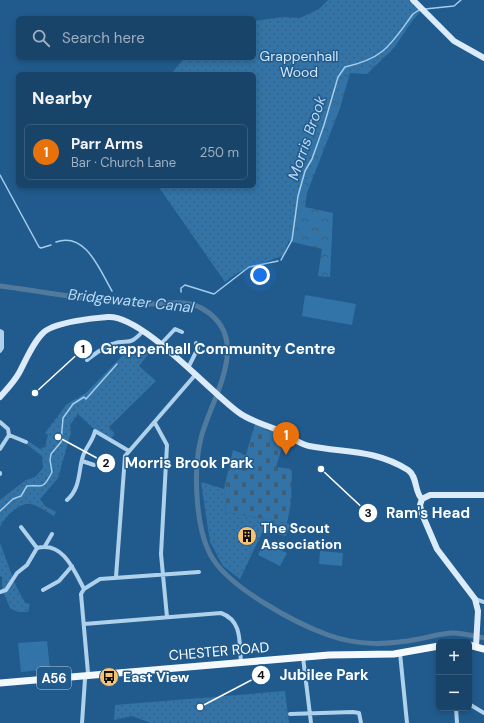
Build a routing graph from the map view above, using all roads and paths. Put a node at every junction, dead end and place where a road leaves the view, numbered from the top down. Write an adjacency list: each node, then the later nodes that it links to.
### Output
1 (416, 2): 2 (street)
2 (484, 58)
3 (0, 331): 8 (street)
4 (143, 331): 7 (street); 9 (street); 12 (street)
5 (182, 332): 7 (street)
6 (196, 343): 10 (street)
7 (160, 345): 10 (street)
8 (0, 351)
9 (87, 360)
10 (188, 368): 11 (street)
11 (196, 374): 14 (street); 22 (street)
12 (0, 397)
13 (0, 422): 15 (street)
14 (155, 423): 18 (street); 30 (street)
15 (9, 435): 16 (street); 17 (street)
16 (26, 442)
17 (0, 449)
18 (129, 451): 19 (street); 31 (street)
19 (82, 461): 20 (street); 23 (street)
20 (94, 465)
21 (484, 495): 22 (street)
22 (422, 499): 35 (street)
23 (68, 500)
24 (20, 527): 27 (street)
25 (52, 534): 26 (street)
26 (45, 546): 27 (street); 28 (street)
27 (37, 548): 34 (street)
28 (72, 566): 32 (street); 33 (street)
29 (199, 572): 30 (street)
30 (163, 574): 31 (street); 37 (street)
31 (116, 577): 32 (street)
32 (84, 589): 38 (street)
33 (42, 590)
34 (0, 592)
35 (475, 599): 36 (street); 39 (street)
36 (484, 602)
37 (167, 616): 38 (street); 44 (street)
38 (84, 624): 45 (street)
39 (474, 643): 41 (main road)
40 (436, 647): 42 (main road, CHESTER ROAD / A56)
41 (484, 649)
42 (400, 653): 43 (main road, CHESTER ROAD / A56); 55 (street)
43 (303, 657): 44 (main road, CHESTER ROAD / A56); 49 (street)
44 (241, 662): 45 (main road, CHESTER ROAD / A56)
45 (87, 676): 46 (main road, CHESTER ROAD / A56); 52 (street)
46 (0, 682)
47 (472, 706): 50 (street)
48 (456, 711): 56 (street)
49 (310, 713): 51 (street); 53 (street); 54 (street)
50 (484, 713)
51 (290, 714)
52 (82, 723)
53 (311, 723)
54 (361, 723)
55 (406, 723)
56 (457, 723)

